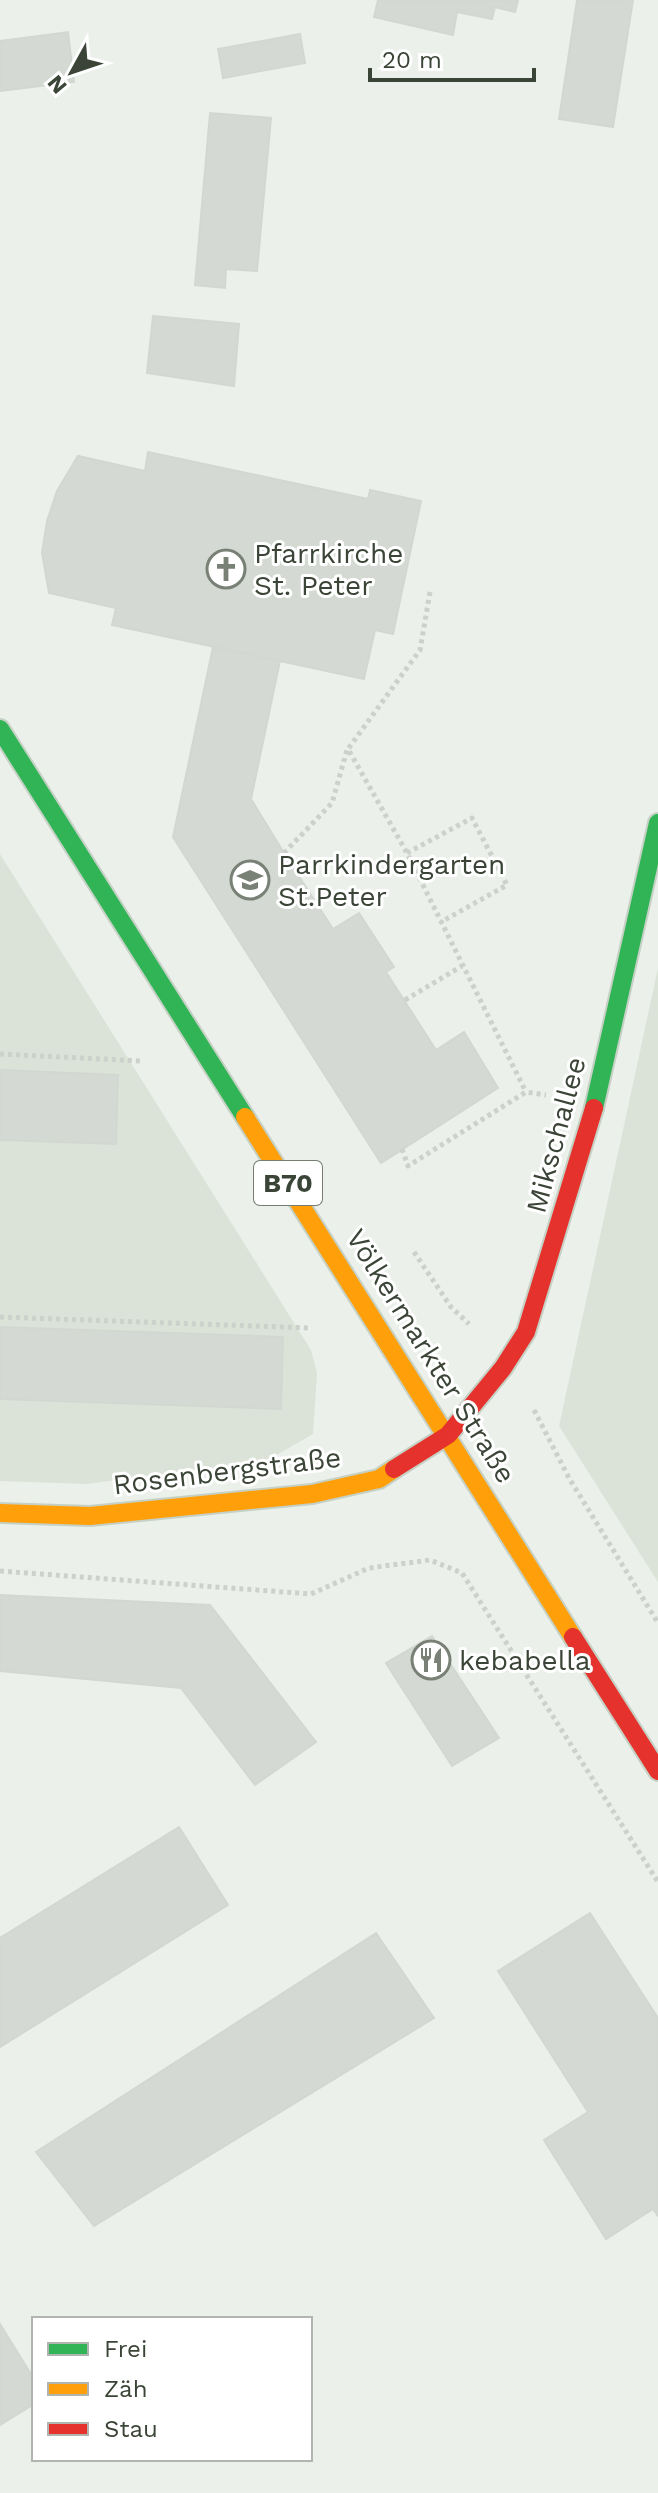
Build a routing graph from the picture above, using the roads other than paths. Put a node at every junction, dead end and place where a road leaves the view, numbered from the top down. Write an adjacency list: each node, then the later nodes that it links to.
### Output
1 (0, 729): 3 (main road, Völkermarkter Straße / B70)
2 (658, 823): 3 (main road, Mikschallee)
3 (448, 1435): 4 (main road, Rosenbergstraße); 5 (main road, Völkermarkter Straße / B70)
4 (0, 1513)
5 (658, 1771)

